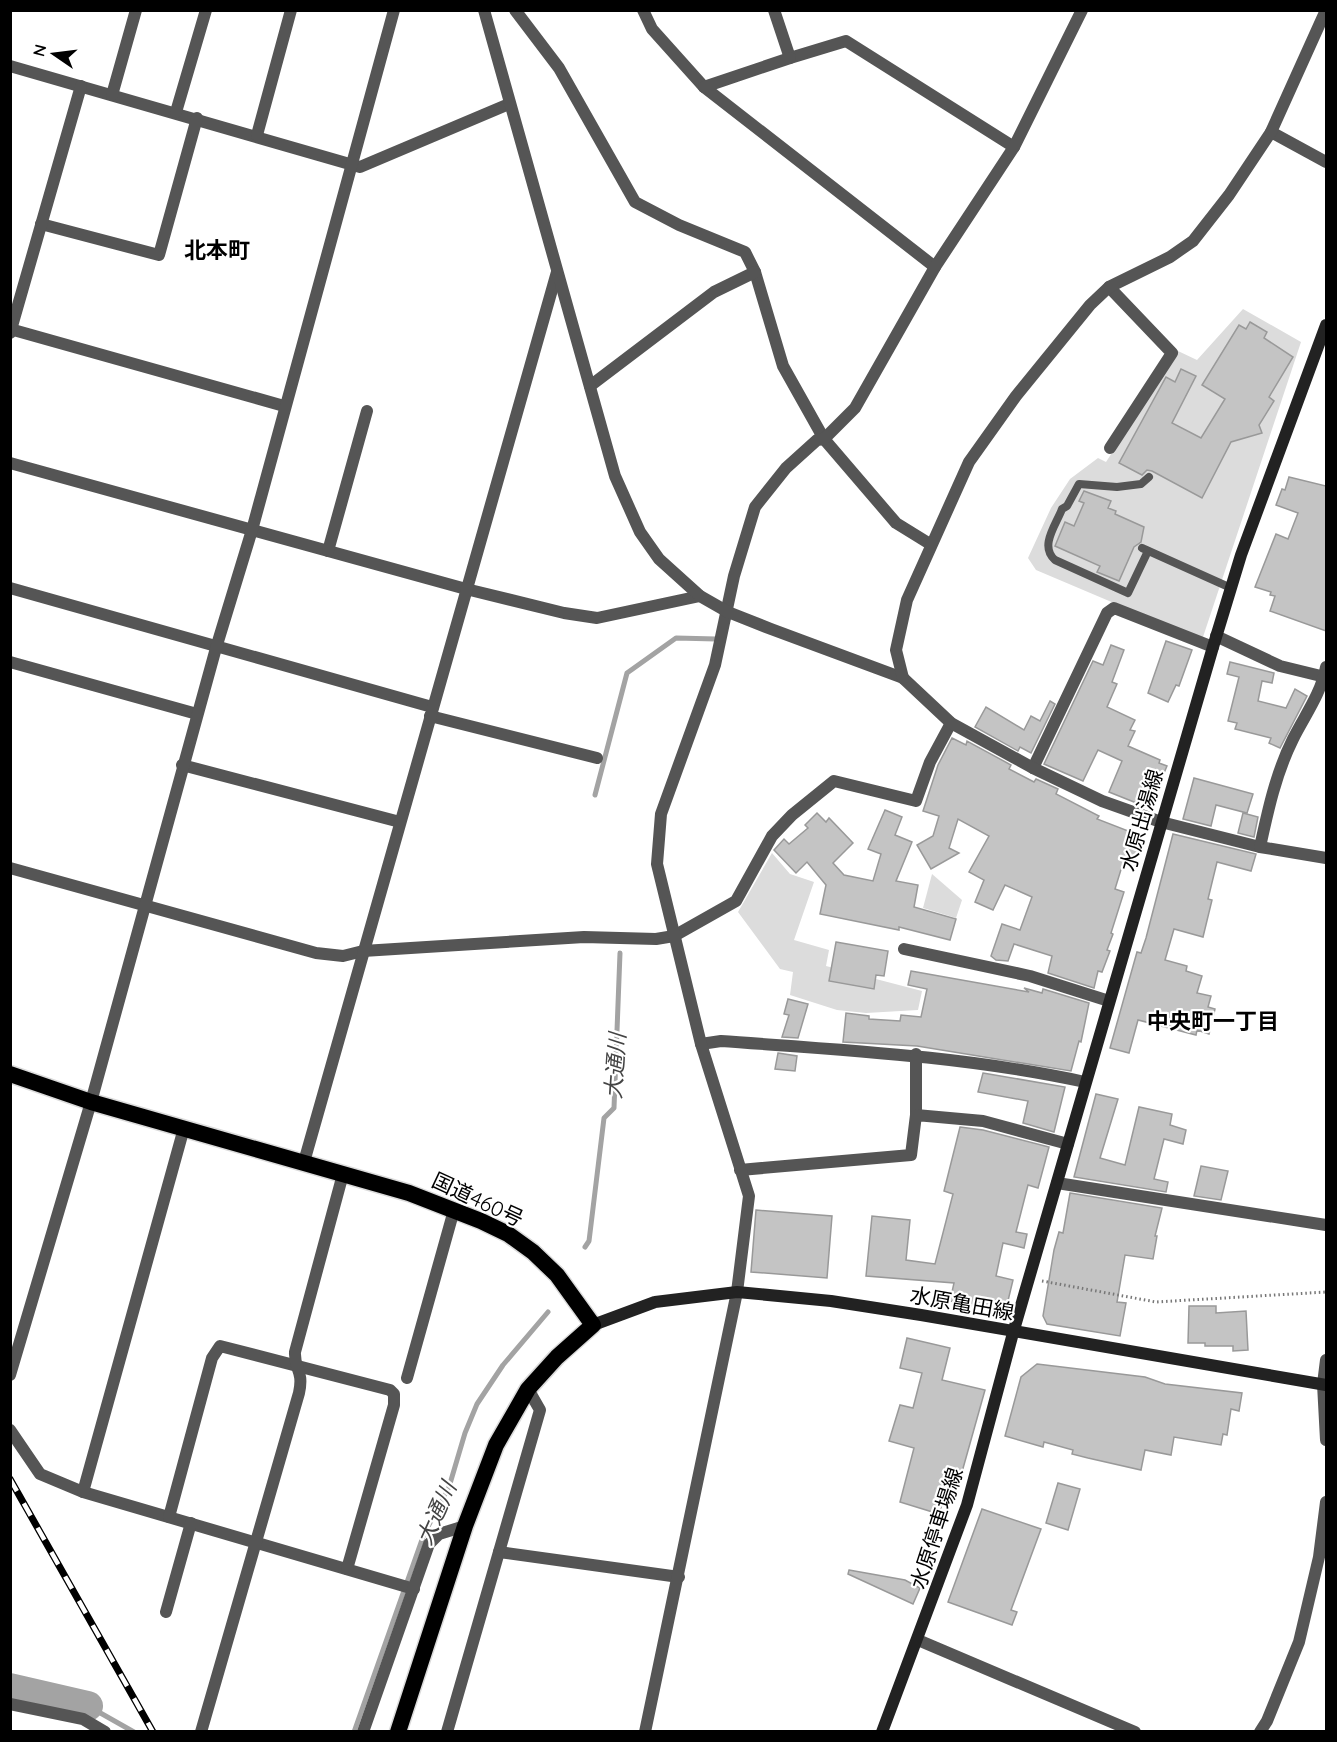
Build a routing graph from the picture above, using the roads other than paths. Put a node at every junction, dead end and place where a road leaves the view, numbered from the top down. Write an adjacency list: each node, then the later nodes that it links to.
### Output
1 (136, 10): 15 (street)
2 (206, 10): 17 (street)
3 (291, 10): 20 (street)
4 (393, 10): 22 (street)
5 (484, 10): 16 (street)
6 (515, 10): 27 (street)
7 (643, 10): 14 (street)
8 (774, 10): 11 (street)
9 (1082, 10): 21 (street)
10 (1326, 10): 19 (street)
11 (790, 58): 14 (street); 21 (street)
12 (10, 66): 13 (street)
13 (81, 86): 15 (street); 24 (street)
14 (704, 87): 25 (street)
15 (112, 95): 17 (street)
16 (509, 105): 22 (street); 26 (street)
17 (176, 112): 18 (street)
18 (197, 118): 20 (street); 24 (street)
19 (1270, 132): 23 (street); 28 (street)
20 (256, 135): 22 (street)
21 (1014, 147): 25 (street)
22 (352, 162): 32 (street)
23 (1326, 162)
24 (41, 224): 30 (street)
25 (935, 267): 34 (street)
26 (557, 272): 31 (street); 43 (street)
27 (755, 272): 31 (street); 34 (street)
28 (1109, 287): 35 (street); 39 (street)
29 (1326, 326): 42 (main road, 水原出湯線)
30 (11, 331): 32 (street)
31 (590, 386): 44 (street)
32 (284, 406): 38 (street)
33 (367, 411): 40 (street)
34 (824, 439): 39 (street); 45 (street)
35 (1110, 448)
36 (10, 463): 38 (street)
37 (1149, 477): 42 (lane)
38 (252, 530): 40 (street); 47 (street)
39 (930, 544): 50 (street)
40 (327, 550): 43 (street)
41 (10, 588): 47 (street)
42 (1231, 588): 46 (main road, 水原出湯線)
43 (466, 589): 44 (street); 51 (street)
44 (700, 596): 45 (street)
45 (729, 612): 50 (street); 63 (street)
46 (1215, 641): 49 (street); 56 (street); 58 (main road, 水原出湯線)
47 (216, 648): 51 (street); 52 (street)
48 (10, 662): 52 (street)
49 (1326, 672): 59 (street)
50 (903, 678): 53 (street)
51 (431, 712): 54 (street); 57 (street)
52 (197, 714): 55 (street)
53 (951, 723): 56 (street); 63 (street)
54 (597, 758)
55 (182, 765): 57 (street); 62 (street)
56 (1033, 768): 58 (street)
57 (400, 822): 65 (street)
58 (1161, 822): 59 (street); 66 (main road, 水原出湯線)
59 (1260, 847): 60 (street)
60 (1326, 858)
61 (11, 871): 62 (street)
62 (144, 906): 65 (street); 71 (street)
63 (674, 936): 65 (street); 67 (street)
64 (904, 949): 66 (street)
65 (363, 951): 75 (street)
66 (1109, 1001): 70 (main road, 水原出湯線)
67 (701, 1044): 68 (street); 76 (street)
68 (916, 1054): 70 (street); 72 (street)
69 (10, 1074): 71 (highway, 国道460号)
70 (1084, 1082): 74 (main road, 水原出湯線)
71 (91, 1102): 73 (highway, 国道460号); 86 (street)
72 (916, 1115): 74 (street); 76 (street)
73 (184, 1128): 75 (highway, 国道460号); 92 (street)
74 (1068, 1144): 78 (main road, 水原出湯線)
75 (304, 1162): 77 (highway, 国道460号)
76 (740, 1170): 81 (street)
77 (343, 1174): 79 (highway, 国道460号); 85 (street)
78 (1057, 1183): 80 (street); 83 (main road, 水原出湯線)
79 (454, 1210): 82 (highway, 国道460号); 87 (street)
80 (1326, 1225)
81 (737, 1292): 82 (main road, 水原亀田線); 83 (main road, 水原亀田線); 100 (street)
82 (593, 1325): 89 (highway)
83 (1012, 1333): 88 (main road, 水原亀田線); 103 (main road, 水原停車場線)
84 (1326, 1360): 88 (street)
85 (296, 1365): 94 (street); 97 (street); 99 (street)
86 (10, 1375)
87 (407, 1378)
88 (1324, 1385): 91 (street)
89 (528, 1389): 96 (highway); 98 (street)
90 (10, 1430): 92 (street)
91 (1326, 1440)
92 (83, 1492): 94 (street)
93 (1326, 1502): 113 (street)
94 (169, 1516): 95 (street)
95 (191, 1523): 97 (street); 102 (street)
96 (465, 1526): 101 (street); 108 (highway)
97 (257, 1542): 99 (street); 106 (street)
98 (499, 1552): 100 (street); 109 (street)
99 (347, 1569): 101 (street)
100 (679, 1577): 110 (street)
101 (414, 1589): 107 (street)
102 (166, 1612)
103 (918, 1640): 111 (main road, 水原停車場線); 112 (street)
104 (10, 1704): 105 (street)
105 (105, 1731)
106 (201, 1731)
107 (363, 1731)
108 (398, 1731)
109 (447, 1731)
110 (645, 1731)
111 (882, 1731)
112 (1135, 1731)
113 (1260, 1731)

